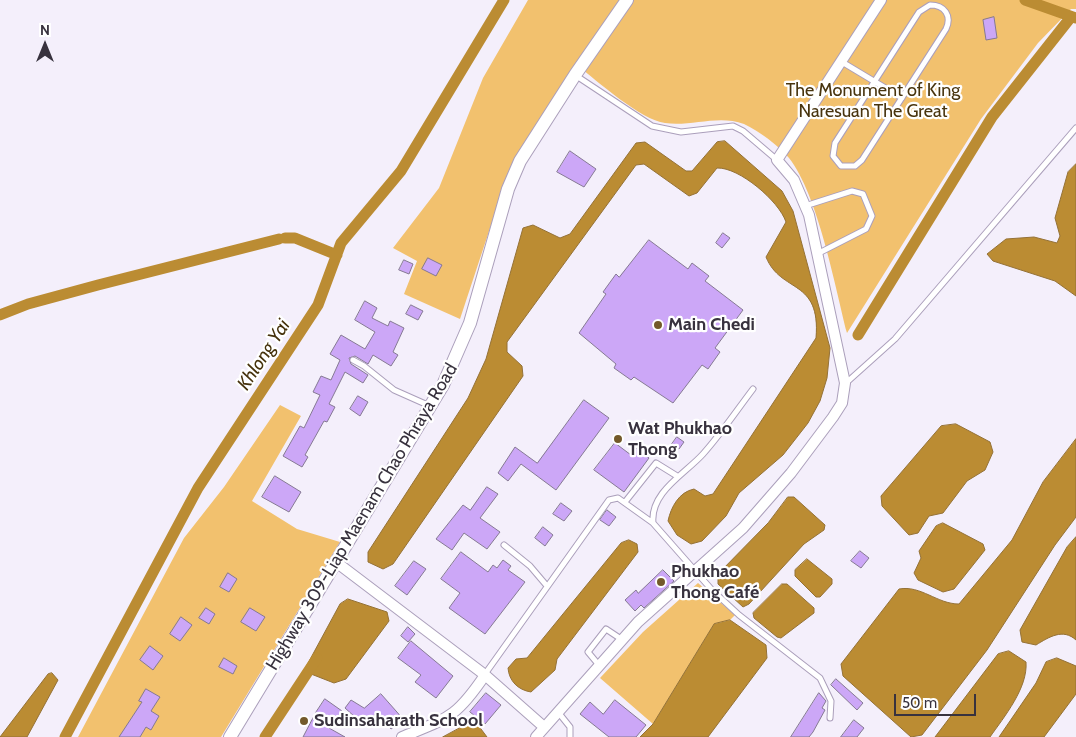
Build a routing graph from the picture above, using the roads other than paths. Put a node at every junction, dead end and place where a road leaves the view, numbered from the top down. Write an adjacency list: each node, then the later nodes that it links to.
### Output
1 (627, 0): 4 (street, Highway 309-Liap Maenam Chao Phraya Road)
2 (881, 0): 3 (street)
3 (841, 61): 5 (lane); 8 (street)
4 (575, 75): 8 (lane); 14 (street, Highway 309-Liap Maenam Chao Phraya Road)
5 (874, 81): 6 (lane); 6 (lane); 6 (lane)
6 (902, 98)
7 (1076, 128): 12 (lane)
8 (777, 160): 9 (street)
9 (805, 206): 10 (street); 10 (lane)
10 (819, 252): 12 (street)
11 (353, 360): 14 (lane)
12 (845, 383): 20 (street)
13 (753, 389): 15 (lane)
14 (431, 406): 19 (street, Highway 309-Liap Maenam Chao Phraya Road)
15 (677, 476): 16 (lane); 17 (lane)
16 (624, 502): 17 (lane); 21 (lane)
17 (653, 523): 20 (lane)
18 (504, 545): 21 (lane)
19 (336, 562): 24 (street); 28 (street, Highway 309-Liap Maenam Chao Phraya Road)
20 (695, 570): 22 (street); 26 (lane)
21 (547, 586): 24 (lane)
22 (621, 639): 23 (street); 23 (lane)
23 (598, 664): 25 (street)
24 (484, 675): 27 (street); 29 (street)
25 (558, 711): 27 (street); 31 (lane)
26 (830, 718)
27 (544, 727): 30 (street)
28 (230, 737)
29 (402, 737)
30 (536, 737)
31 (570, 737)

